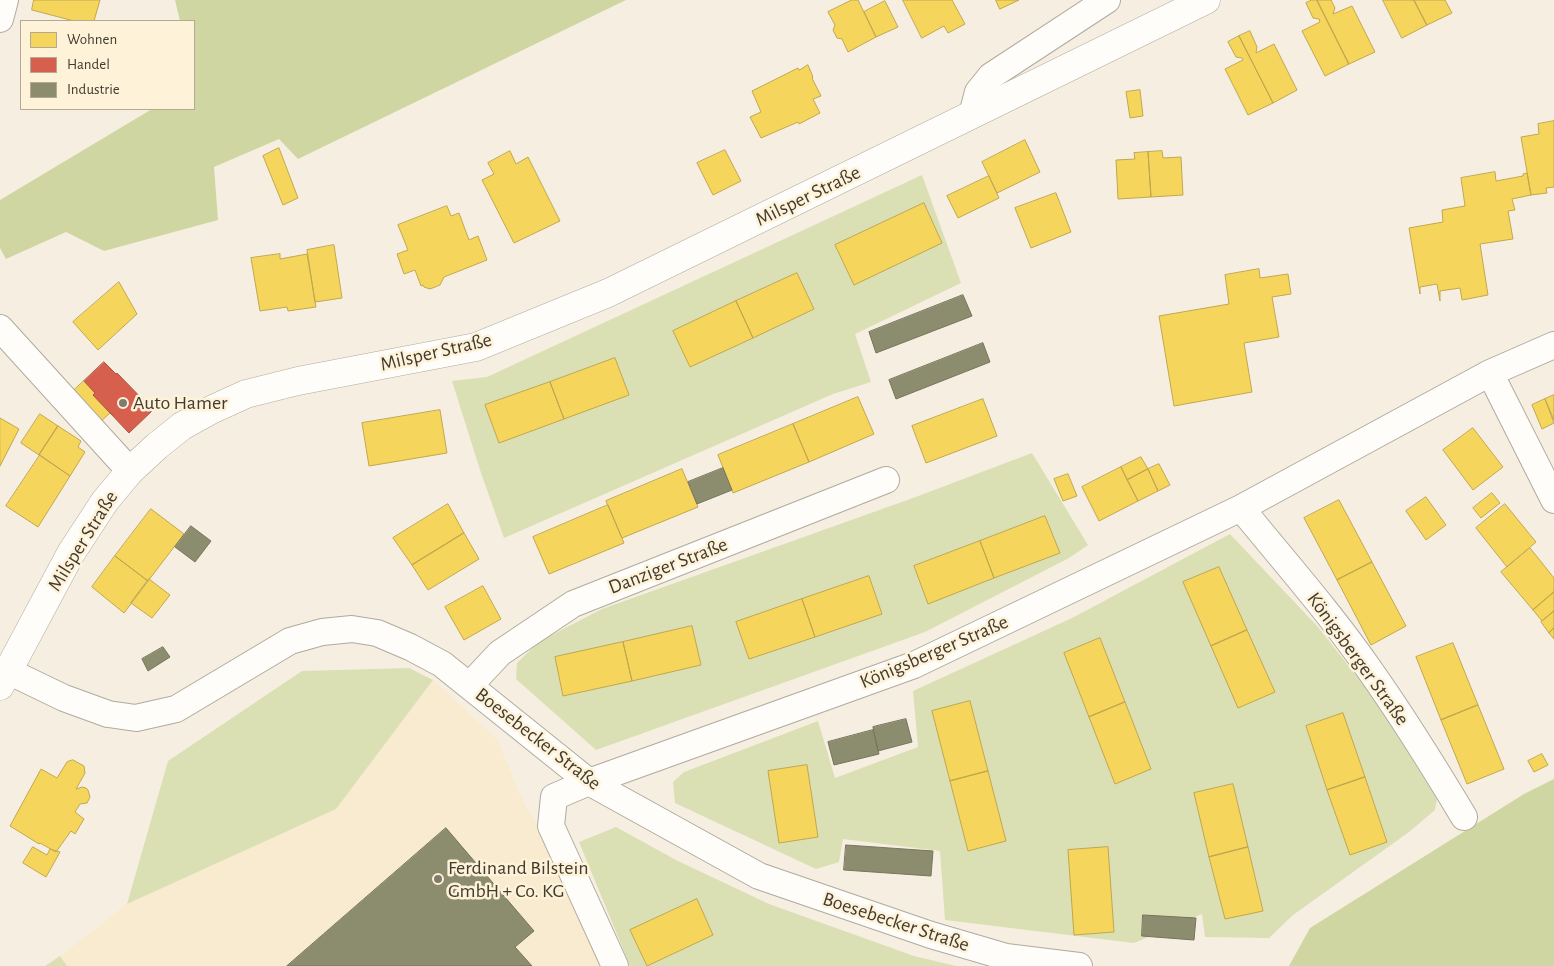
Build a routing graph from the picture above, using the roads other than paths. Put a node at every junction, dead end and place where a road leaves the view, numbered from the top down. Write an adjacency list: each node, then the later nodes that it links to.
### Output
1 (5, 0): 4 (street)
2 (1107, 0): 5 (street)
3 (1206, 0): 5 (street, Milsper Straße)
4 (0, 19)
5 (972, 115): 9 (street, Milsper Straße)
6 (0, 328): 9 (street)
7 (1554, 345): 8 (street, Königsberger Straße)
8 (1490, 373): 11 (street); 12 (street, Königsberger Straße)
9 (130, 471): 13 (street, Milsper Straße)
10 (886, 480): 14 (street, Danziger Straße)
11 (1554, 500)
12 (1241, 508): 15 (street, Königsberger Straße); 16 (street, Königsberger Straße)
13 (4, 679): 14 (street, Boesebecker Straße)
14 (470, 685): 15 (street, Boesebecker Straße)
15 (589, 782): 17 (street, Königsberger Straße); 18 (street, Boesebecker Straße)
16 (1464, 817)
17 (615, 966)
18 (1079, 966)

